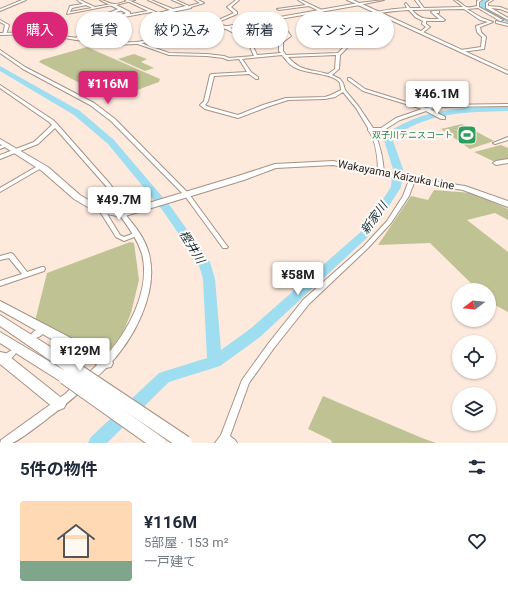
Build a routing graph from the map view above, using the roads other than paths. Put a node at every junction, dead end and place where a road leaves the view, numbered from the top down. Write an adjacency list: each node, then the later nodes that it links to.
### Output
1 (25, 0): 32 (street)
2 (78, 0): 17 (street)
3 (102, 0): 20 (street)
4 (128, 0): 5 (street); 20 (street); 34 (street)
5 (133, 0)
6 (149, 0): 33 (street)
7 (173, 0): 22 (street)
8 (196, 0): 22 (street)
9 (238, 0): 48 (street)
10 (299, 0): 21 (street)
11 (349, 0): 18 (main road)
12 (382, 0): 18 (main road)
13 (416, 0): 30 (street)
14 (455, 0): 26 (street)
15 (481, 0): 23 (street)
16 (492, 0): 24 (street)
17 (86, 4): 25 (street); 25 (street)
18 (359, 4): 36 (main road); 41 (street)
19 (406, 4): 29 (street)
20 (112, 5): 25 (street); 27 (street)
21 (310, 5): 28 (street); 36 (street)
22 (190, 7): 33 (street)
23 (479, 7): 24 (street); 26 (street); 54 (street)
24 (487, 7): 37 (street); 50 (street)
25 (94, 8)
26 (465, 8): 31 (street); 53 (street)
27 (122, 9): 38 (street); 39 (street)
28 (279, 9)
29 (409, 9): 30 (street); 42 (street); 46 (street)
30 (424, 9): 31 (street)
31 (439, 9): 44 (street)
32 (0, 10)
33 (174, 10): 40 (street)
34 (151, 11): 43 (street)
35 (286, 11): 45 (street)
36 (322, 11): 45 (main road)
37 (508, 11)
38 (114, 12)
39 (127, 12)
40 (166, 12)
41 (378, 12)
42 (387, 12)
43 (132, 14)
44 (436, 14): 46 (street); 52 (street)
45 (294, 16): 47 (main road)
46 (418, 16): 52 (street)
47 (288, 17)
48 (224, 18)
49 (394, 19): 58 (street)
50 (508, 19)
51 (0, 20): 59 (street)
52 (424, 20): 58 (street)
53 (491, 22): 54 (street); 65 (street)
54 (508, 24)
55 (224, 26): 57 (street)
56 (232, 27): 57 (main road)
57 (228, 28): 62 (main road); 69 (street)
58 (422, 32): 65 (street)
59 (2, 34): 60 (main road)
60 (76, 39)
61 (132, 43): 62 (main road)
62 (138, 43): 70 (street)
63 (281, 48): 68 (street)
64 (345, 48): 67 (street)
65 (461, 51): 72 (street)
66 (0, 52): 96 (street)
67 (339, 54): 68 (street); 73 (street)
68 (284, 55): 69 (street); 73 (street)
69 (256, 56): 70 (street)
70 (240, 58): 71 (street)
71 (250, 73): 74 (street); 77 (street)
72 (508, 73)
73 (329, 75): 77 (street)
74 (257, 78)
75 (349, 79): 79 (street)
76 (0, 86): 81 (street)
77 (343, 90): 82 (street)
78 (508, 104): 79 (street)
79 (426, 109): 80 (street); 82 (street)
80 (443, 118)
81 (55, 126): 88 (street); 99 (street)
82 (370, 130): 93 (street)
83 (508, 138): 85 (street)
84 (0, 140): 86 (main road, Wakayama Kaizuka Line)
85 (494, 143)
86 (8, 145): 87 (street); 88 (main road, Wakayama Kaizuka Line)
87 (0, 148)
88 (16, 150): 89 (street); 92 (main road, Wakayama Kaizuka Line)
89 (0, 157)
90 (508, 161): 91 (street)
91 (496, 163)
92 (41, 166): 95 (street); 98 (main road, Wakayama Kaizuka Line)
93 (383, 173): 94 (main road, Wakayama Kaizuka Line); 96 (main road, Wakayama Kaizuka Line)
94 (410, 179): 97 (main road, Wakayama Kaizuka Line); 113 (street)
95 (0, 190)
96 (186, 195): 99 (main road, Wakayama Kaizuka Line); 101 (street)
97 (508, 204)
98 (102, 210): 99 (main road, Wakayama Kaizuka Line); 100 (street)
99 (125, 213): 100 (street)
100 (137, 234): 110 (street)
101 (225, 247)
102 (0, 258): 104 (street)
103 (42, 269): 104 (street)
104 (26, 275): 105 (street)
105 (0, 284)
106 (0, 305): 110 (highway)
107 (0, 320): 111 (highway)
108 (0, 337): 111 (highway)
109 (5, 356): 112 (highway)
110 (106, 362): 112 (street)
111 (69, 373): 115 (highway, bridge); 116 (highway, bridge)
112 (59, 404): 114 (street)
113 (222, 440): 117 (street)
114 (5, 443)
115 (158, 443)
116 (185, 443)
117 (232, 443)

